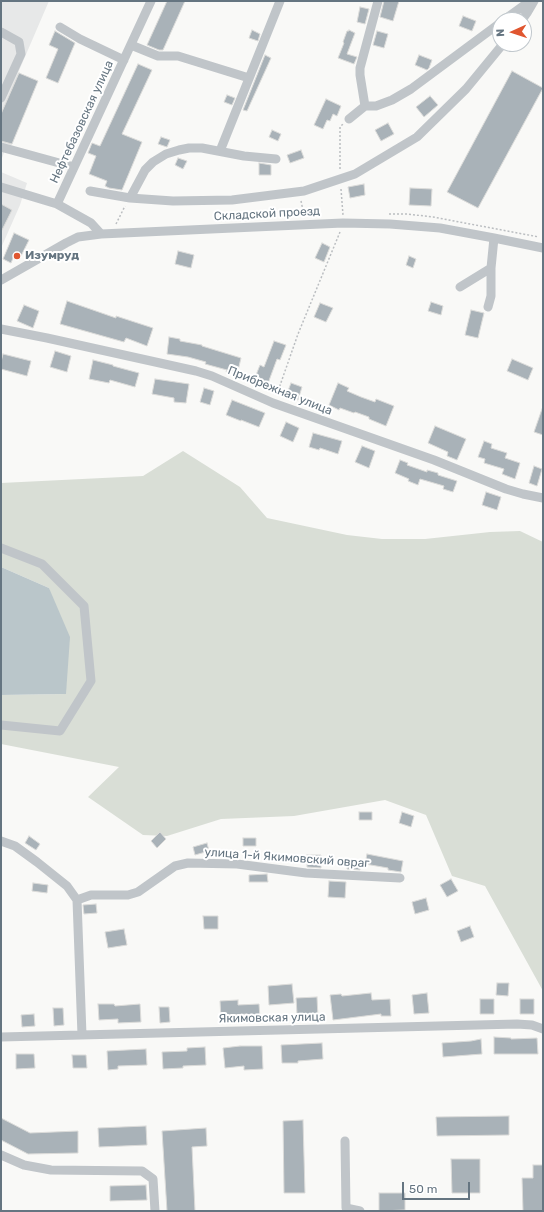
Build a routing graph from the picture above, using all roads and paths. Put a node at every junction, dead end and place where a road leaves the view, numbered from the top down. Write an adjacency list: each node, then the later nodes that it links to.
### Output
1 (151, 1): 11 (street, Нефтебазовская улица)
2 (280, 1): 14 (street)
3 (378, 1): 16 (street)
4 (530, 1): 6 (street)
5 (534, 1): 7 (street)
6 (515, 12)
7 (528, 12)
8 (60, 27): 13 (street)
9 (492, 29): 16 (street)
10 (1, 32): 15 (street)
11 (131, 45): 13 (street, Нефтебазовская улица); 14 (street)
12 (496, 52): 22 (street)
13 (124, 60): 21 (street, Нефтебазовская улица)
14 (249, 78): 19 (street)
15 (1, 98)
16 (366, 106): 17 (street)
17 (349, 119): 22 (path)
18 (1, 147): 21 (street)
19 (220, 151): 20 (street); 27 (street)
20 (276, 159)
21 (74, 167): 28 (street, Нефтебазовская улица)
22 (340, 179): 26 (street)
23 (1, 188): 28 (street)
24 (341, 189): 30 (path)
25 (90, 191): 27 (street)
26 (299, 191): 27 (street); 29 (path)
27 (130, 198): 31 (path)
28 (57, 204): 32 (street)
29 (304, 217)
30 (343, 223): 31 (street, Складской проезд); 33 (street, Складской проезд); 40 (path)
31 (111, 233): 32 (street, Складской проезд)
32 (102, 234): 36 (street, Складской проезд)
33 (494, 238): 34 (street, Складской проезд); 35 (street)
34 (543, 248)
35 (491, 268): 37 (street); 38 (street)
36 (1, 280)
37 (460, 287)
38 (488, 307)
39 (1, 329): 40 (street, Прибрежная улица)
40 (274, 403): 41 (street, Прибрежная улица)
41 (543, 498)
42 (1, 548): 43 (street)
43 (1, 726)
44 (1, 841): 46 (street)
45 (400, 878): 46 (street, улица 1-й Якимовский овраг)
46 (77, 900): 48 (street)
47 (543, 1030): 48 (street, Якимовская улица)
48 (82, 1035): 49 (street, Якимовская улица)
49 (1, 1037)
50 (345, 1141): 53 (street)
51 (1, 1155): 52 (street)
52 (155, 1211)
53 (360, 1211)

